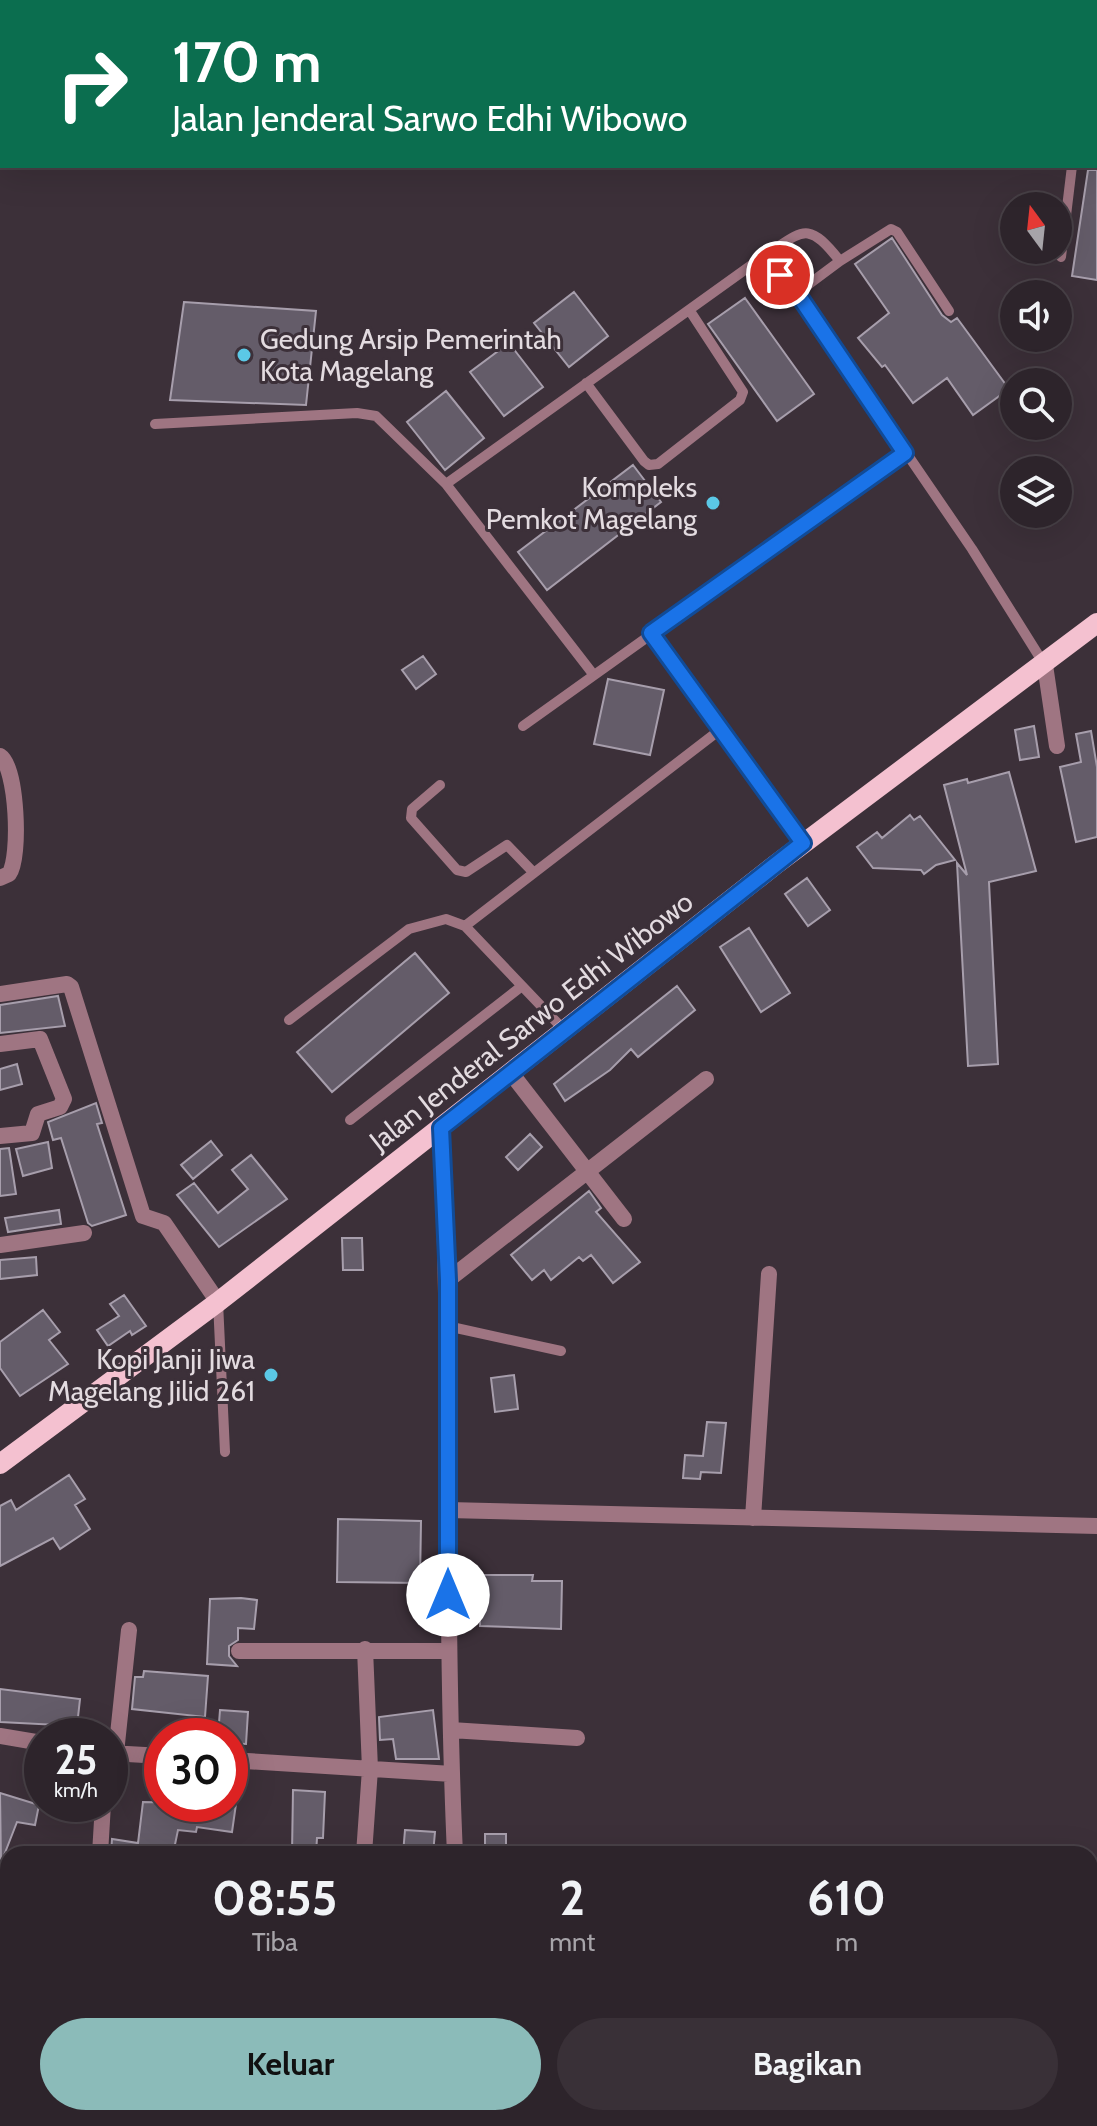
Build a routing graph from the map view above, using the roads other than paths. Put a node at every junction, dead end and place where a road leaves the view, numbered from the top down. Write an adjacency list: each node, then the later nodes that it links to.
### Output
1 (1072, 168): 2 (lane)
2 (1069, 192)
3 (764, 256): 4 (lane); 5 (lane); 6 (lane)
4 (840, 261): 5 (lane); 7 (lane)
5 (797, 293): 10 (lane)
6 (690, 311): 8 (lane); 8 (lane)
7 (949, 311)
8 (586, 383): 11 (lane)
9 (155, 424): 11 (lane)
10 (905, 453): 13 (lane); 14 (lane)
11 (446, 484): 15 (lane)
12 (1097, 623): 14 (main road, Jalan Jenderal Sarwo Edhi Wibowo)
13 (651, 633): 15 (lane); 17 (lane)
14 (1045, 665): 18 (street); 21 (main road, Jalan Jenderal Sarwo Edhi Wibowo)
15 (593, 674): 16 (lane)
16 (523, 726)
17 (721, 729): 21 (lane); 22 (lane)
18 (1057, 746)
19 (0, 756): 23 (street)
20 (440, 785): 22 (lane)
21 (803, 843): 28 (main road, Jalan Jenderal Sarwo Edhi Wibowo)
22 (534, 873): 24 (lane)
23 (0, 878)
24 (465, 926): 25 (lane); 27 (lane)
25 (522, 986): 28 (lane); 32 (lane)
26 (0, 994): 41 (street)
27 (289, 1020)
28 (565, 1031): 30 (main road, Jalan Jenderal Sarwo Edhi Wibowo)
29 (0, 1044): 34 (street)
30 (511, 1073): 33 (main road, Jalan Jenderal Sarwo Edhi Wibowo); 35 (street)
31 (706, 1079): 35 (street)
32 (350, 1120)
33 (441, 1128): 40 (street); 41 (main road, Jalan Jenderal Sarwo Edhi Wibowo)
34 (0, 1136)
35 (588, 1173): 36 (street); 40 (street)
36 (624, 1219)
37 (84, 1233): 38 (street)
38 (0, 1245)
39 (769, 1274): 47 (street)
40 (448, 1280): 42 (street)
41 (218, 1302): 44 (lane); 45 (main road, Jalan Jenderal Sarwo Edhi Wibowo)
42 (447, 1326): 43 (lane); 46 (street)
43 (561, 1351)
44 (225, 1452)
45 (0, 1464)
46 (448, 1510): 47 (street); 52 (street)
47 (753, 1518): 48 (street)
48 (1097, 1526)
49 (129, 1630): 53 (street)
50 (365, 1649): 51 (street); 52 (street); 59 (street)
51 (239, 1651)
52 (449, 1651): 54 (street)
53 (118, 1718)
54 (451, 1730): 56 (street); 60 (street)
55 (0, 1736): 57 (street)
56 (577, 1738)
57 (24, 1740)
58 (248, 1761): 59 (street)
59 (370, 1769): 60 (street); 63 (street)
60 (452, 1774): 64 (street)
61 (102, 1822): 62 (street)
62 (100, 1846)
63 (365, 1846)
64 (455, 1846)

